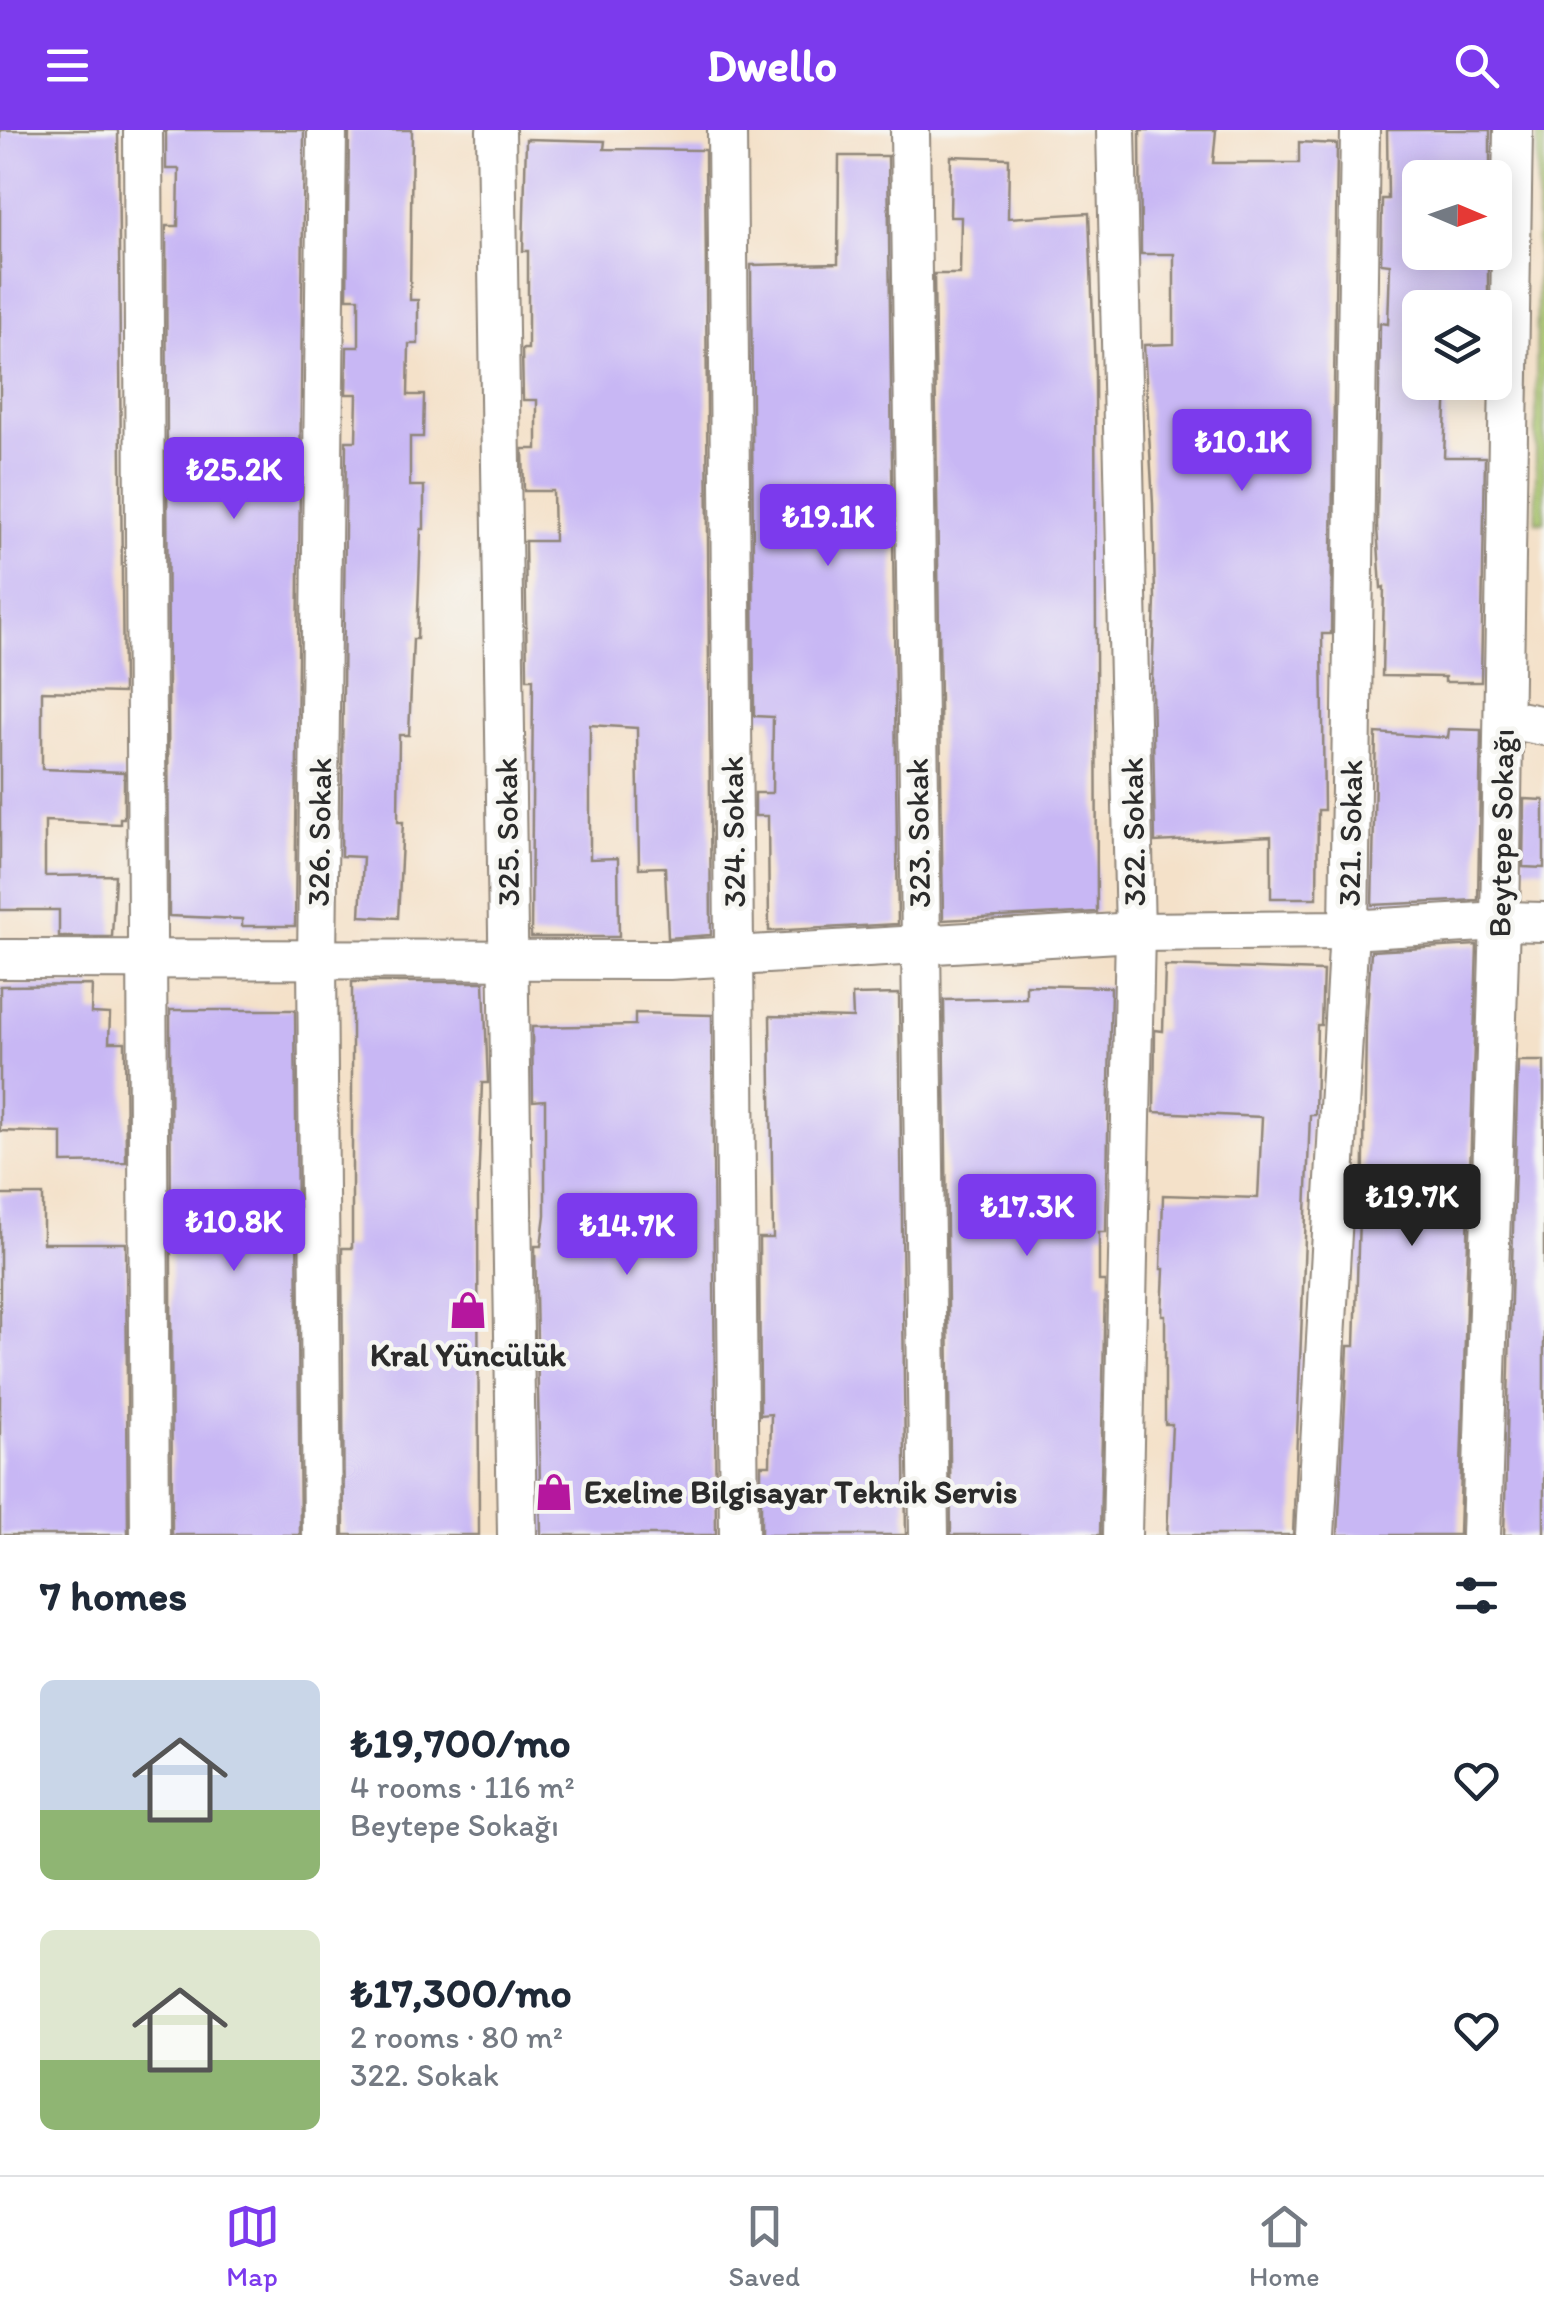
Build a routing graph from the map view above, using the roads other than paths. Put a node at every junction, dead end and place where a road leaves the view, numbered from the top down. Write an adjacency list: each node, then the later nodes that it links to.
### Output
1 (143, 130): 18 (street)
2 (327, 130): 19 (street, 326. Sokak)
3 (496, 130): 20 (street, 325. Sokak)
4 (727, 130): 16 (street, 324. Sokak)
5 (910, 130): 15 (street, 323. Sokak)
6 (1116, 130): 14 (street, 322. Sokak)
7 (1360, 130): 13 (street, 321. Sokak)
8 (1513, 130): 9 (street, Beytepe Sokağı)
9 (1504, 718): 10 (street); 11 (street, Beytepe Sokağı)
10 (1544, 726)
11 (1500, 921): 12 (street); 13 (street); 28 (street, Beytepe Sokağı)
12 (1544, 922)
13 (1349, 930): 14 (street); 27 (street, 321. Sokak)
14 (1135, 932): 15 (street); 26 (street, 322. Sokak)
15 (919, 942): 16 (street); 25 (street, 323. Sokak)
16 (734, 957): 20 (street); 24 (street, 324. Sokak)
17 (0, 959): 18 (street)
18 (146, 961): 19 (street); 21 (street)
19 (317, 961): 20 (street); 22 (street, 326. Sokak)
20 (509, 961): 23 (street, 325. Sokak)
21 (150, 1535)
22 (322, 1535)
23 (518, 1535)
24 (739, 1535)
25 (929, 1535)
26 (1122, 1535)
27 (1315, 1535)
28 (1481, 1535)

